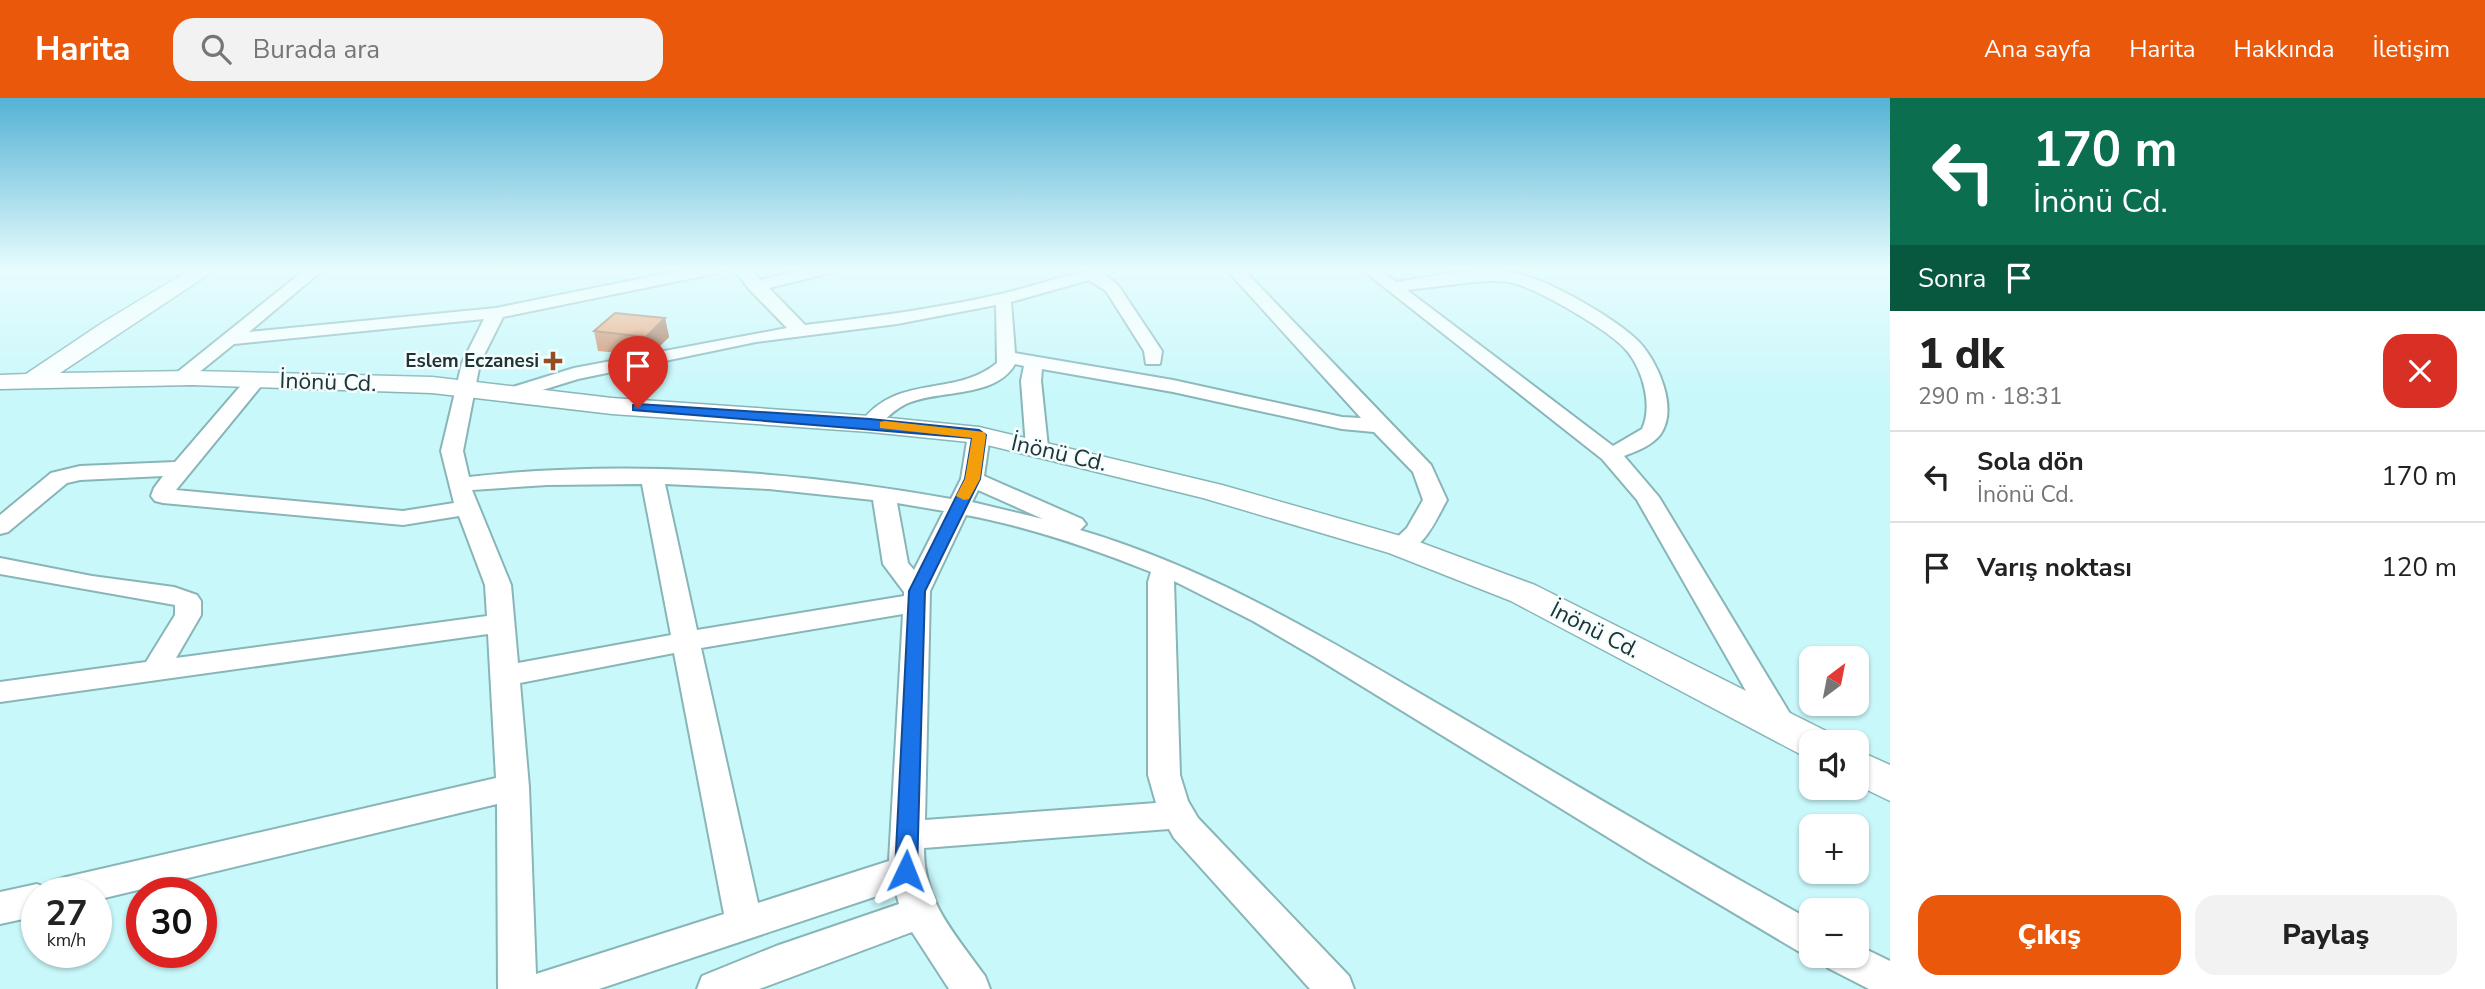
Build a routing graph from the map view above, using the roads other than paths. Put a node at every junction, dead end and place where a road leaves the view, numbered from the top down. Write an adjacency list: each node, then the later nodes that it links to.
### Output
1 (140, 310): 20 (street)
2 (265, 310): 13 (street)
3 (513, 310): 11 (street)
4 (779, 310): 12 (street)
5 (946, 310): 12 (street)
6 (1005, 310): 14 (street)
7 (1126, 310): 16 (street)
8 (1272, 310): 27 (street)
9 (1421, 310): 30 (street)
10 (1576, 310): 30 (street)
11 (496, 313): 13 (street); 23 (street)
12 (800, 331): 24 (street)
13 (228, 339): 18 (street)
14 (1005, 357): 15 (street); 26 (street)
15 (1034, 360): 17 (street); 29 (street)
16 (1153, 360): 17 (street); 22 (street)
17 (1122, 376): 22 (street)
18 (180, 378): 19 (street, İnönü Cd.); 20 (street, İnönü Cd.)
19 (256, 380): 23 (street, İnönü Cd.); 31 (street)
20 (32, 381): 21 (street, İnönü Cd.); 25 (street)
21 (0, 382)
22 (1173, 386): 27 (street)
23 (465, 389): 24 (street, İnönü Cd.); 35 (street)
24 (510, 394): 26 (street, İnönü Cd.)
25 (0, 400)
26 (870, 424): 28 (street, İnönü Cd.)
27 (1380, 426): 38 (street)
28 (979, 435): 29 (street, İnönü Cd.); 33 (street)
29 (1037, 447): 38 (street, İnönü Cd.)
30 (1610, 454): 48 (street)
31 (184, 468): 35 (street); 37 (street)
32 (652, 477): 34 (street); 35 (street); 44 (street)
33 (972, 479): 36 (street); 39 (street)
34 (884, 495): 36 (street); 42 (street)
35 (463, 497): 43 (street)
36 (957, 508): 39 (street); 42 (street)
37 (0, 527)
38 (1400, 546): 48 (street, İnönü Cd.)
39 (1126, 553): 41 (street)
40 (0, 566): 45 (street)
41 (1166, 568): 53 (street); 60 (street)
42 (917, 597): 44 (street); 54 (street)
43 (501, 623): 45 (street); 46 (street)
44 (685, 641): 46 (street); 59 (street)
45 (155, 670): 47 (street)
46 (505, 676): 52 (street)
47 (0, 692)
48 (1781, 725): 49 (street, İnönü Cd.)
49 (1799, 735)
50 (1869, 773): 51 (street)
51 (1890, 785)
52 (513, 787): 55 (street); 63 (street)
53 (1178, 815): 54 (street); 67 (street)
54 (906, 853): 58 (street); 59 (street)
55 (112, 881)
56 (21, 903): 57 (street)
57 (0, 908)
58 (920, 913): 65 (street); 66 (street)
59 (744, 924): 64 (street)
60 (1799, 932)
61 (1866, 968): 62 (street)
62 (1890, 980)
63 (517, 989)
64 (545, 989)
65 (716, 989)
66 (971, 989)
67 (1335, 989)

